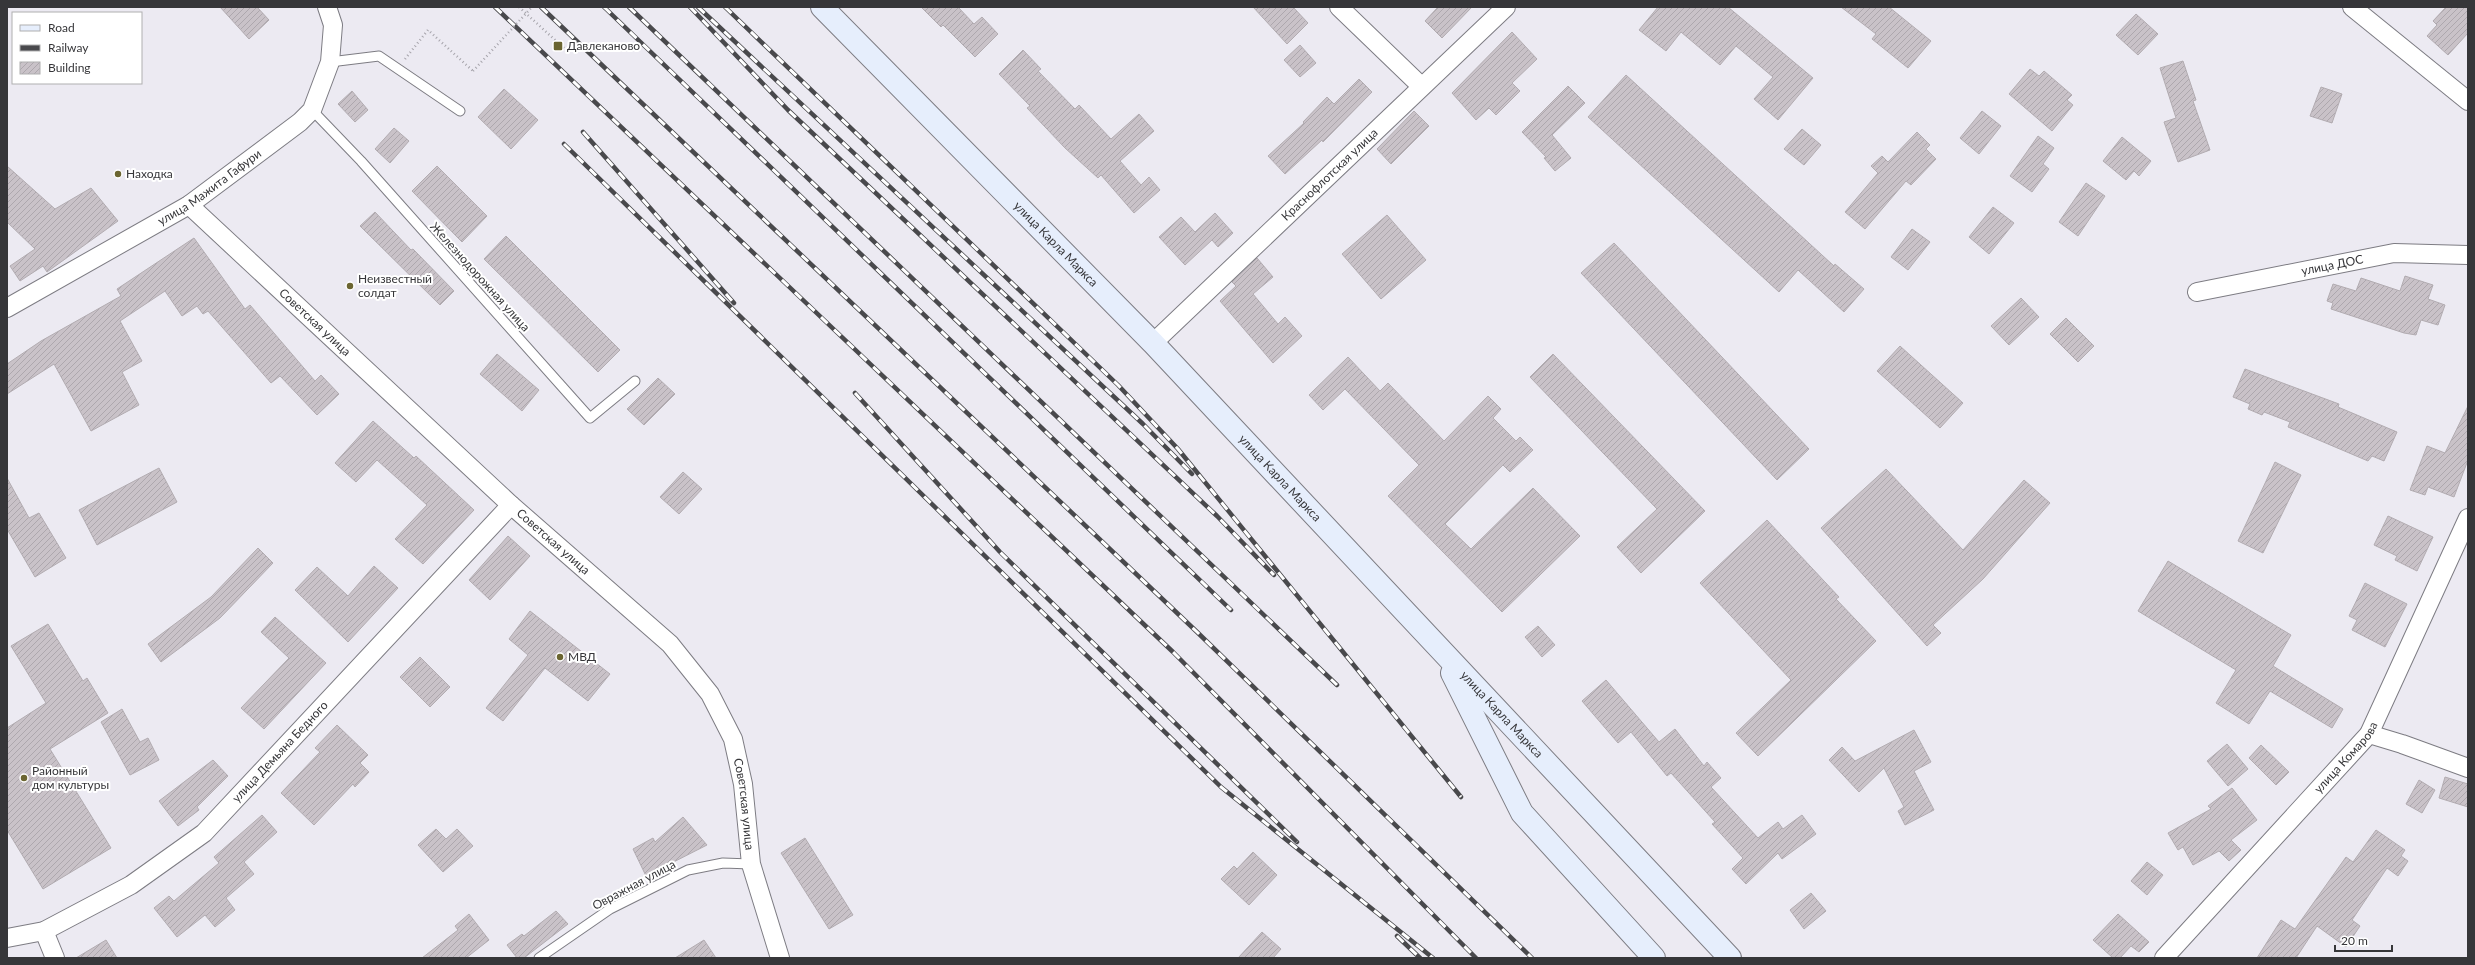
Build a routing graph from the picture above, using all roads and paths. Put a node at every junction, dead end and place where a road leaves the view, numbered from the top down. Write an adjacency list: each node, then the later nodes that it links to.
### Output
1 (327, 7): 10 (street, улица Мажита Гафури)
2 (519, 7): 8 (path)
3 (532, 7): 8 (path, bridge)
4 (822, 7): 20 (street, улица Карла Маркса)
5 (1339, 7): 12 (street)
6 (1506, 7): 12 (street, Краснофлотская улица)
7 (2352, 7): 13 (street)
8 (526, 14): 9 (path); 11 (path, bridge)
9 (567, 51)
10 (330, 62): 11 (lane); 14 (street, улица Мажита Гафури)
11 (397, 68): 15 (lane)
12 (1421, 86): 20 (street, Краснофлотская улица)
13 (2468, 100)
14 (312, 110): 16 (street, улица Мажита Гафури); 21 (lane, Железнодорожная улица)
15 (460, 110)
16 (189, 205): 19 (street, улица Мажита Гафури); 22 (street, Советская улица)
17 (2468, 255): 18 (street, улица ДОС)
18 (2197, 292)
19 (7, 308)
20 (1153, 343): 24 (street, улица Карла Маркса)
21 (635, 381)
22 (511, 504): 27 (street, Советская улица); 28 (street, улица Демьяна Бедного)
23 (2468, 518): 25 (street, улица Комарова)
24 (1442, 652): 33 (street); 34 (street, улица Карла Маркса)
25 (2369, 734): 26 (street); 35 (street, улица Комарова)
26 (2468, 768)
27 (751, 864): 31 (lane, Овражная улица); 32 (street, Советская улица)
28 (44, 931): 29 (street, улица Демьяна Бедного); 30 (street)
29 (7, 938)
30 (55, 958)
31 (539, 958)
32 (780, 958)
33 (1654, 958)
34 (1730, 958)
35 (2164, 958)

